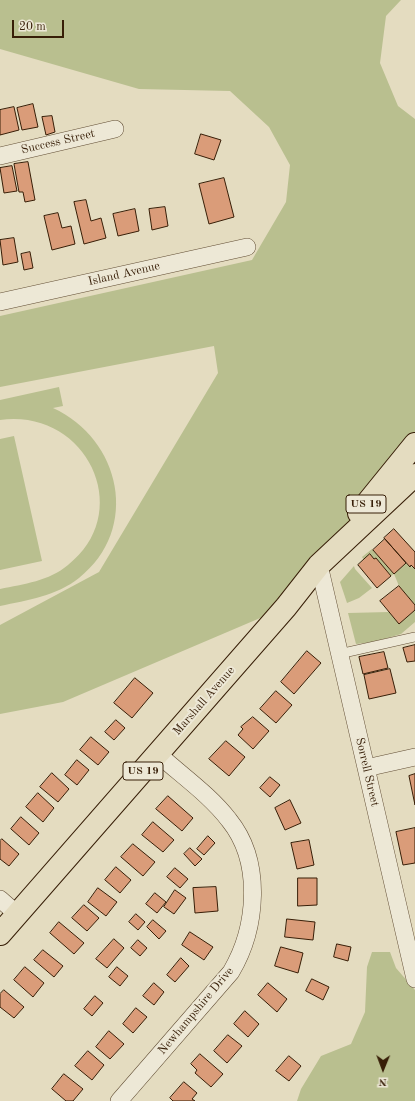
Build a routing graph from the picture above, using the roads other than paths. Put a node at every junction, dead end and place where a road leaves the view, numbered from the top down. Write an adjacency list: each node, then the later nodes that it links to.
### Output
1 (115, 129): 2 (street, Success Street)
2 (0, 156)
3 (247, 247): 4 (street, Island Avenue)
4 (0, 302)
5 (415, 444): 7 (main road, US 19)
6 (415, 475): 7 (main road, Marshall Avenue / US 19)
7 (319, 565): 9 (street, Sorrell Street); 10 (main road, Marshall Avenue / US 19)
8 (413, 636): 9 (lane)
9 (339, 654): 12 (street, Sorrell Street)
10 (158, 754): 14 (main road, Marshall Avenue / US 19); 17 (street, Newhampshire Drive)
11 (415, 757): 12 (street)
12 (366, 768): 16 (street, Sorrell Street)
13 (0, 899): 14 (street)
14 (18, 914): 15 (main road, Marshall Avenue / US 19)
15 (0, 934)
16 (415, 979)
17 (119, 1101)

